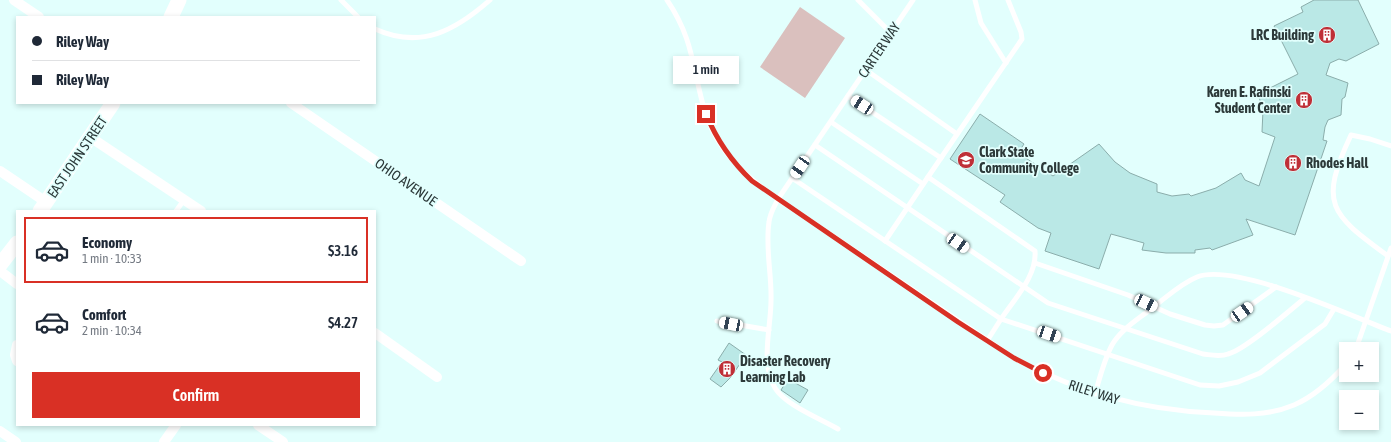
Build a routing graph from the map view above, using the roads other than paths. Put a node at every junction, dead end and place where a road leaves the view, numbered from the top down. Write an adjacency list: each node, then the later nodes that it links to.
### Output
1 (14, 0): 10 (street)
2 (179, 0): 11 (street)
3 (341, 0): 12 (lane)
4 (490, 0): 13 (lane)
5 (666, 0): 30 (lane, RILEY WAY)
6 (858, 0): 14 (lane)
7 (913, 0): 14 (lane, CARTER WAY)
8 (975, 0): 15 (lane)
9 (1008, 0): 15 (lane)
10 (38, 16)
11 (171, 16)
12 (357, 16)
13 (376, 29)
14 (891, 33): 16 (lane, CARTER WAY)
15 (1006, 63): 21 (lane)
16 (866, 70): 17 (lane, CARTER WAY); 21 (lane)
17 (848, 96): 20 (lane, CARTER WAY); 25 (lane)
18 (112, 104): 22 (street, EAST JOHN STREET)
19 (292, 104): 40 (street, OHIO AVENUE)
20 (831, 122): 23 (lane, CARTER WAY); 29 (lane)
21 (957, 134): 25 (lane)
22 (90, 137): 31 (street); 32 (street, EAST JOHN STREET)
23 (815, 145): 28 (lane, CARTER WAY); 33 (lane)
24 (1391, 146): 39 (lane)
25 (941, 158): 27 (lane)
26 (0, 171): 32 (street)
27 (928, 177): 29 (lane); 41 (lane)
28 (792, 178): 30 (lane, CARTER WAY); 36 (lane)
29 (923, 184): 33 (lane)
30 (778, 199): 54 (lane, CARTER WAY); 57 (lane, RILEY WAY)
31 (184, 200): 34 (lane); 35 (street)
32 (43, 206)
33 (906, 208): 36 (lane); 45 (lane)
34 (177, 210)
35 (199, 210)
36 (885, 241): 50 (lane)
37 (16, 244): 42 (street)
38 (1391, 248): 39 (lane)
39 (1388, 256): 52 (lane)
40 (520, 261)
41 (1035, 263): 45 (lane); 48 (lane)
42 (0, 265)
43 (0, 271): 44 (street)
44 (16, 283)
45 (1024, 286): 50 (lane); 53 (lane)
46 (1276, 287): 47 (lane); 48 (lane); 48 (lane)
47 (1305, 298): 49 (lane); 53 (lane)
48 (1154, 307): 53 (lane)
49 (1334, 310): 52 (lane); 59 (lane)
50 (1001, 319): 57 (lane); 59 (lane)
51 (717, 321): 54 (lane)
52 (1367, 322): 55 (lane); 58 (lane)
53 (1127, 327): 59 (lane)
54 (769, 330): 65 (lane, CARTER WAY)
55 (1391, 331)
56 (376, 334): 61 (street)
57 (987, 341): 62 (lane, RILEY WAY)
58 (1359, 342)
59 (1108, 355): 62 (lane)
60 (1339, 371): 62 (lane, RILEY WAY)
61 (437, 377)
62 (1095, 394)
63 (175, 426): 68 (street)
64 (259, 426): 69 (street)
65 (838, 429)
66 (0, 431): 67 (street)
67 (16, 442)
68 (164, 442)
69 (283, 442)

